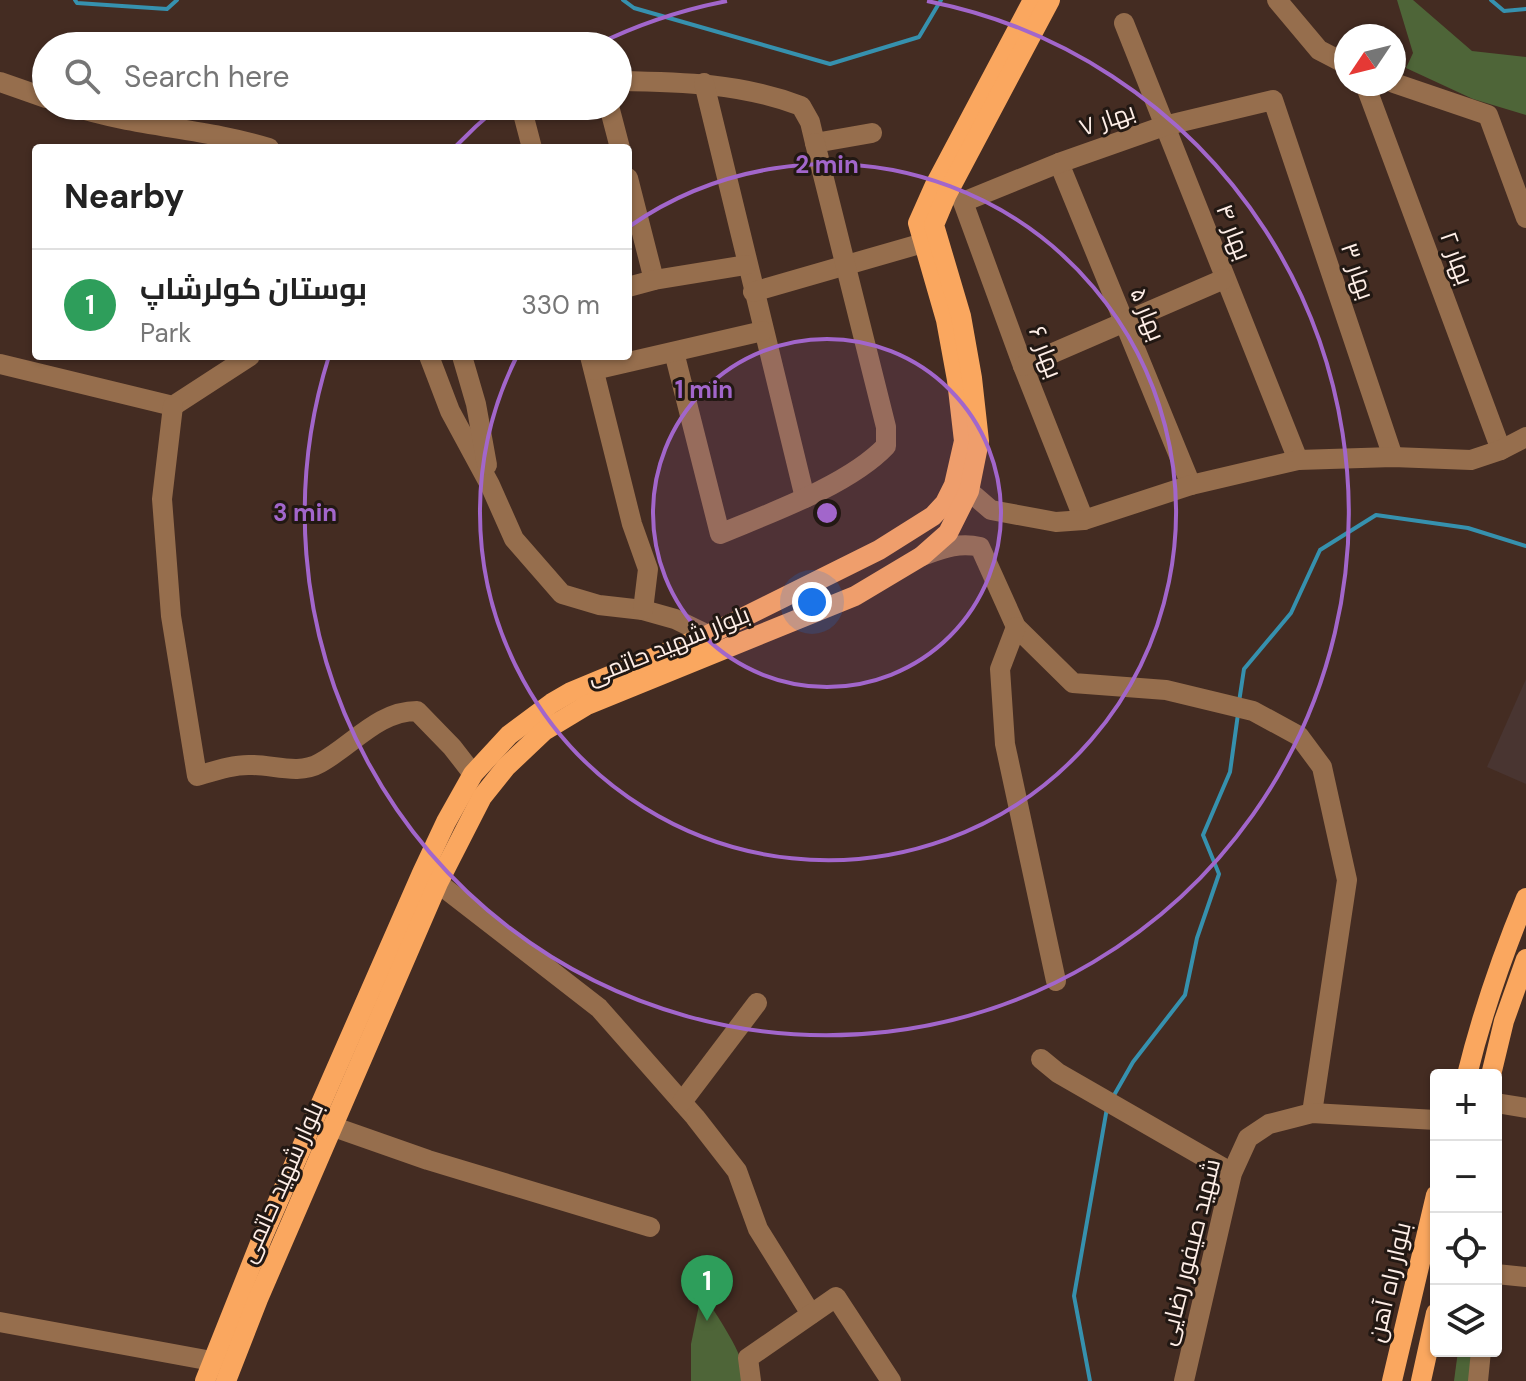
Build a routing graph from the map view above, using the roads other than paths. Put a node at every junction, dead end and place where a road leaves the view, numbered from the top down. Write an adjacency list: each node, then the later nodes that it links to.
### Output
1 (1033, 0): 26 (main road, بلوار شهید حاتمی)
2 (1050, 0): 24 (main road, بلوار شهید حاتمی)
3 (1277, 0): 5 (street)
4 (1124, 23): 16 (street, بهار ۴)
5 (1334, 58)
6 (632, 81): 8 (street)
7 (0, 82): 10 (street)
8 (704, 83): 18 (street); 27 (street)
9 (1406, 87): 25 (street)
10 (32, 93)
11 (1369, 96): 46 (street, بهار ۲)
12 (1273, 100): 16 (street, بهار ۷); 47 (street, بهار ۳)
13 (120, 120): 19 (street)
14 (525, 120): 20 (street)
15 (613, 120): 21 (street)
16 (1164, 126): 22 (street, بهار ۷); 29 (street, بهار ۴)
17 (872, 133): 18 (street)
18 (815, 143): 28 (street)
19 (256, 144)
20 (531, 144)
21 (619, 144)
22 (1059, 163): 24 (street, بهار ۷); 33 (street, بهار ۵)
23 (632, 194): 30 (street)
24 (955, 198): 43 (street, بهار ۶); 51 (main road, بلوار شهید حاتمی)
25 (1526, 218)
26 (923, 243): 28 (street); 57 (main road, بلوار شهید حاتمی)
27 (746, 265): 30 (street); 32 (street)
28 (846, 267): 32 (street); 52 (street)
29 (1224, 279): 33 (street); 48 (street, بهار ۴)
30 (654, 280): 31 (street)
31 (632, 286)
32 (753, 292): 34 (street)
33 (1123, 322): 43 (street); 50 (street, بهار ۵)
34 (763, 331): 35 (street); 52 (street)
35 (674, 352): 36 (street); 52 (street)
36 (632, 358)
37 (244, 360): 44 (street)
38 (431, 360): 49 (street)
39 (463, 360): 49 (street)
40 (614, 360): 41 (street)
41 (592, 363): 55 (street)
42 (0, 364): 44 (street)
43 (1023, 366): 53 (street, بهار ۶)
44 (173, 406): 58 (street)
45 (1526, 437): 46 (street)
46 (1501, 450): 47 (street)
47 (1393, 457): 48 (street)
48 (1298, 460): 50 (street)
49 (490, 485): 55 (street)
50 (1191, 485): 53 (street)
51 (969, 491): 53 (street); 54 (main road, بلوار شهید حاتمی)
52 (805, 498)
53 (1084, 520)
54 (922, 556): 56 (street); 57 (main road, بلوار شهید حاتمی)
55 (643, 610): 57 (street)
56 (1016, 627): 62 (street); 70 (street)
57 (710, 645): 58 (main road, بلوار شهید حاتمی); 59 (main road, بلوار شهید حاتمی)
58 (473, 774): 59 (main road, بلوار شهید حاتمی)
59 (430, 878): 67 (street); 72 (main road, بلوار شهید حاتمی); 82 (main road, بلوار شهید حاتمی)
60 (1526, 898): 65 (main road)
61 (1526, 959): 66 (main road)
62 (1056, 981)
63 (757, 1003): 67 (street)
64 (1041, 1059): 73 (street)
65 (1469, 1069)
66 (1492, 1069)
67 (682, 1102): 78 (street)
68 (1502, 1104): 69 (street)
69 (1526, 1108)
70 (1312, 1113): 71 (street, شهید صیفور رضایی); 73 (street, شهید صیفور رضایی)
71 (1430, 1120)
72 (334, 1127): 75 (street); 82 (main road, بلوار شهید حاتمی)
73 (1232, 1173): 86 (street, شهید صیفور رضایی)
74 (1432, 1213): 87 (main road, بلوار راه آهن)
75 (650, 1227)
76 (1502, 1275): 77 (street)
77 (1526, 1277)
78 (811, 1314): 84 (street); 85 (street)
79 (0, 1322): 82 (street)
80 (1430, 1340): 88 (main road)
81 (1480, 1357): 89 (street)
82 (224, 1369): 83 (main road, بلوار شهید حاتمی)
83 (205, 1381)
84 (751, 1381)
85 (891, 1381)
86 (1184, 1381)
87 (1392, 1381)
88 (1421, 1381)
89 (1478, 1381)

